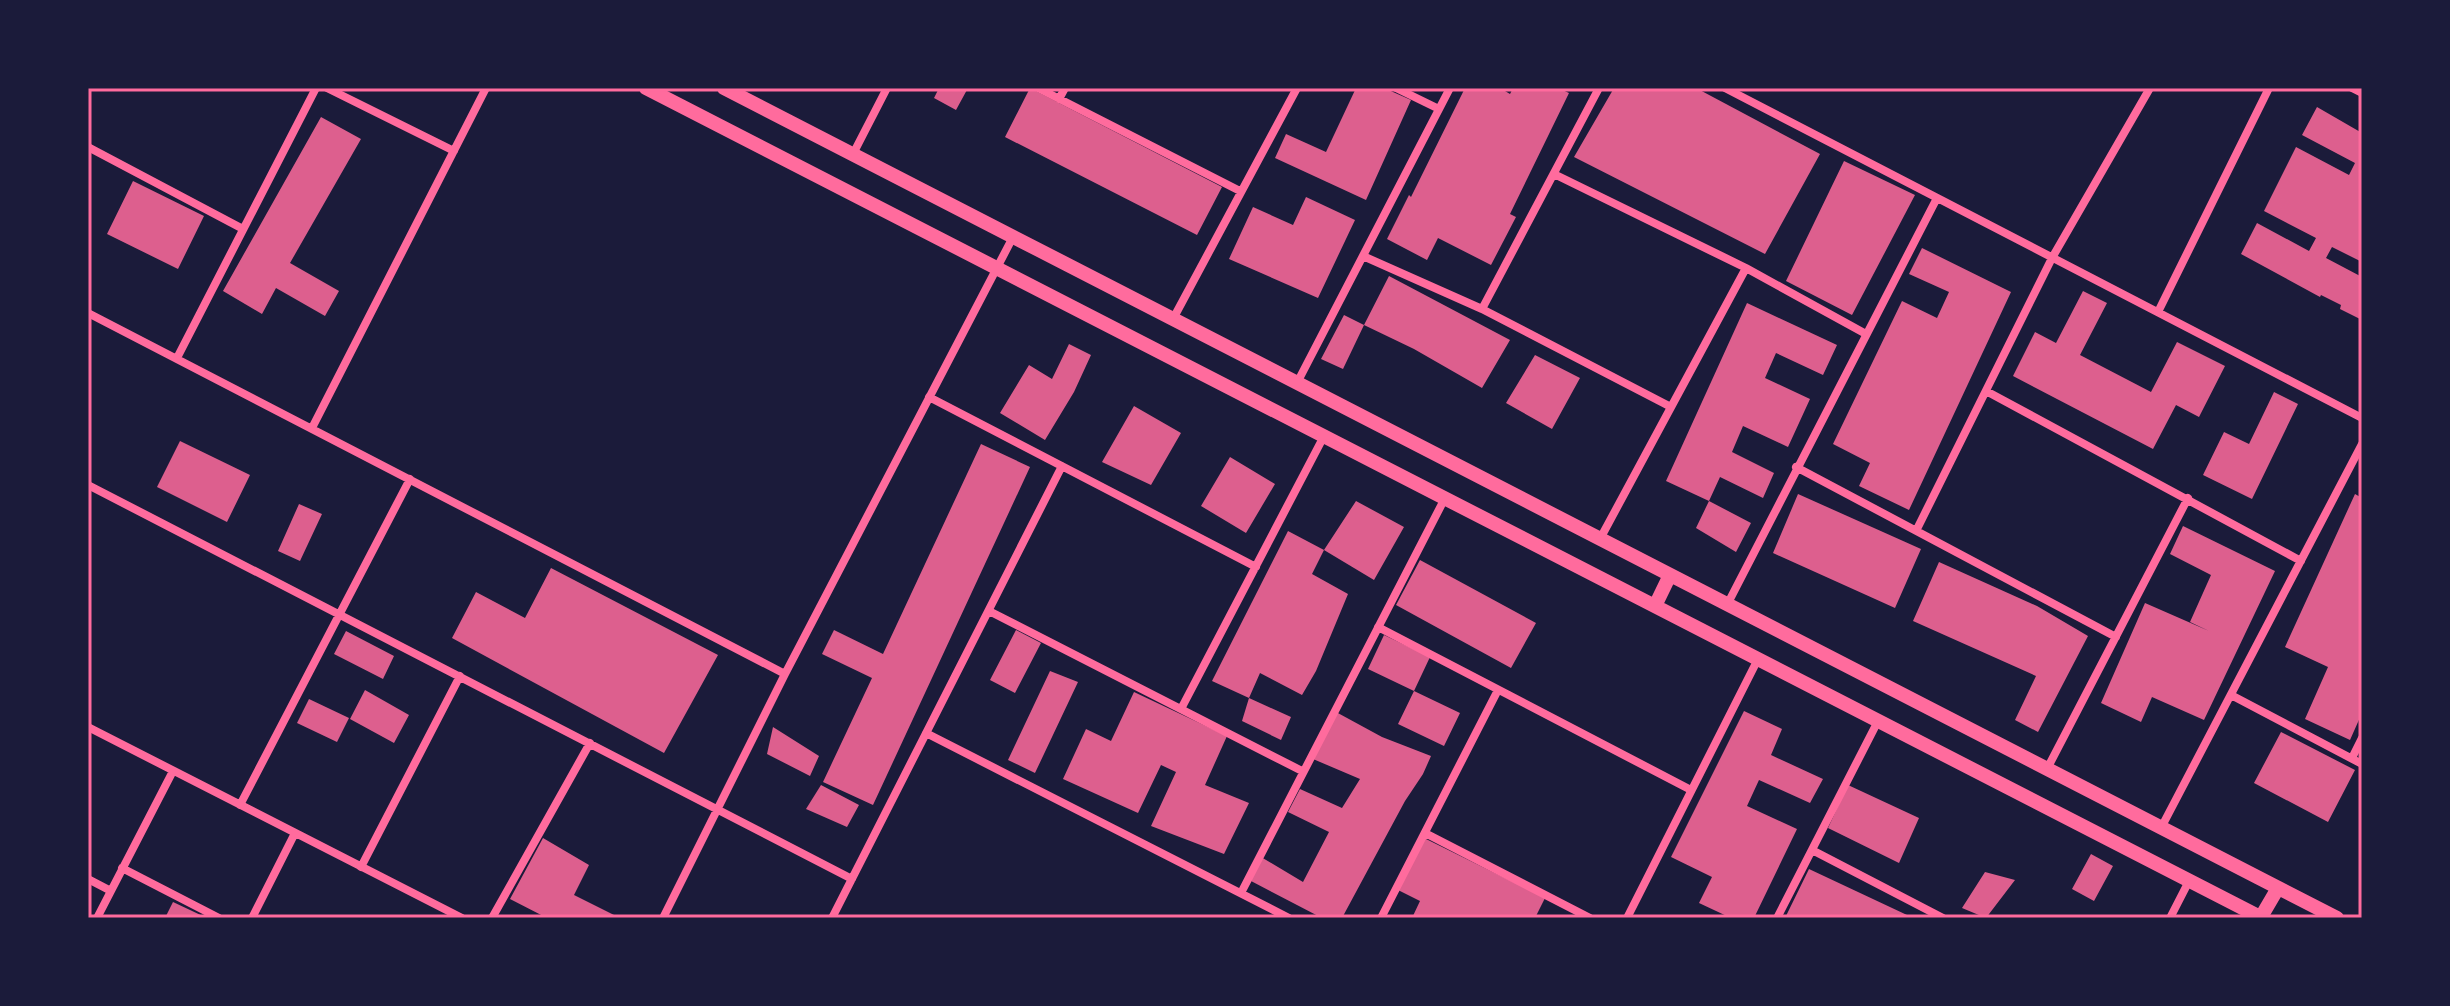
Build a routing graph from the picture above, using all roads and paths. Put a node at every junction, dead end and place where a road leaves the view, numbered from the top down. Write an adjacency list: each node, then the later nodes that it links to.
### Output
1 (316, 88): 27 (street)
2 (327, 88): 22 (street)
3 (486, 88): 22 (street)
4 (646, 88): 31 (street)
5 (724, 88): 23 (street)
6 (887, 88): 23 (street)
7 (1038, 88): 19 (street)
8 (1065, 88): 19 (street)
9 (1297, 88): 25 (street)
10 (1396, 88): 20 (street)
11 (1450, 88): 20 (street)
12 (1599, 88): 24 (street)
13 (1725, 88): 17 (street)
14 (2150, 88): 30 (street)
15 (2269, 88): 34 (street)
16 (2352, 88): 18 (street)
17 (1743, 92): 26 (street)
18 (2362, 93)
19 (1059, 99): 25 (street)
20 (1439, 109): 29 (street)
21 (88, 147): 27 (street)
22 (454, 151): 44 (street)
23 (853, 154): 28 (street)
24 (1554, 174): 32 (street); 33 (street)
25 (1240, 191): 36 (street)
26 (1937, 198): 30 (street); 37 (street)
27 (243, 229): 38 (street)
28 (1013, 237): 31 (street); 36 (street)
29 (1363, 256): 33 (street); 39 (street)
30 (2052, 258): 34 (street); 40 (street)
31 (996, 268): 41 (street); 45 (street)
32 (1746, 268): 37 (street); 42 (street)
33 (1482, 309): 42 (street)
34 (2158, 312): 43 (street)
35 (88, 313): 38 (street)
36 (1173, 319): 39 (street)
37 (1866, 334): 48 (street)
38 (177, 358): 44 (street)
39 (1297, 383): 54 (street)
40 (1986, 391): 52 (street); 53 (street)
41 (929, 397): 47 (street); 65 (street)
42 (1671, 407): 54 (street)
43 (2362, 418)
44 (312, 428): 49 (street)
45 (1324, 436): 51 (street); 56 (street)
46 (2362, 444): 55 (street)
47 (1062, 466): 56 (street); 60 (street)
48 (1796, 467): 53 (street); 58 (street)
49 (410, 479): 61 (street); 65 (street)
50 (88, 485): 61 (street)
51 (1445, 498): 59 (street); 62 (street)
52 (2188, 498): 55 (street); 63 (street)
53 (1917, 529): 63 (street)
54 (1600, 539): 57 (street)
55 (2301, 561): 68 (street)
56 (1256, 567): 69 (street)
57 (1670, 575): 58 (street); 59 (street)
58 (1727, 605): 77 (street)
59 (1655, 606): 64 (street)
60 (989, 611): 69 (street); 72 (street)
61 (339, 614): 66 (street); 81 (street)
62 (1378, 627): 67 (street); 79 (street)
63 (2116, 637): 77 (street)
64 (1758, 659): 70 (street); 80 (street)
65 (785, 674): 82 (street)
66 (460, 676): 74 (street); 87 (street)
67 (1498, 690): 80 (street); 85 (street)
68 (2231, 695): 75 (street); 83 (street)
69 (1181, 709): 79 (street)
70 (1878, 721): 86 (street); 91 (street)
71 (88, 727): 78 (street)
72 (926, 733): 90 (street); 94 (street)
73 (2362, 738): 75 (street)
74 (590, 743): 82 (street); 100 (street)
75 (2352, 758): 76 (street)
76 (2362, 764)
77 (2047, 769): 83 (street)
78 (173, 771): 81 (street); 88 (street)
79 (1302, 771): 94 (street)
80 (1691, 790): 106 (street)
81 (240, 805): 84 (street)
82 (719, 809): 90 (street); 101 (street)
83 (2161, 828): 92 (street)
84 (295, 833): 87 (street); 98 (street)
85 (1425, 833): 104 (street); 105 (street)
86 (1812, 850): 95 (street); 107 (street)
87 (361, 867): 99 (street)
88 (122, 868): 93 (street); 97 (street)
89 (88, 879): 93 (street)
90 (852, 879): 102 (street)
91 (2189, 881): 109 (street); 110 (street)
92 (2278, 888): 110 (street); 111 (street)
93 (111, 891): 96 (street)
94 (1241, 893): 103 (street)
95 (1932, 915): 108 (street)
96 (97, 918)
97 (219, 918)
98 (252, 918)
99 (462, 918)
100 (492, 918)
101 (663, 918)
102 (832, 918)
103 (1289, 918)
104 (1381, 918)
105 (1590, 918)
106 (1627, 918)
107 (1777, 918)
108 (1943, 918)
109 (2170, 918)
110 (2261, 918)
111 (2337, 918)

